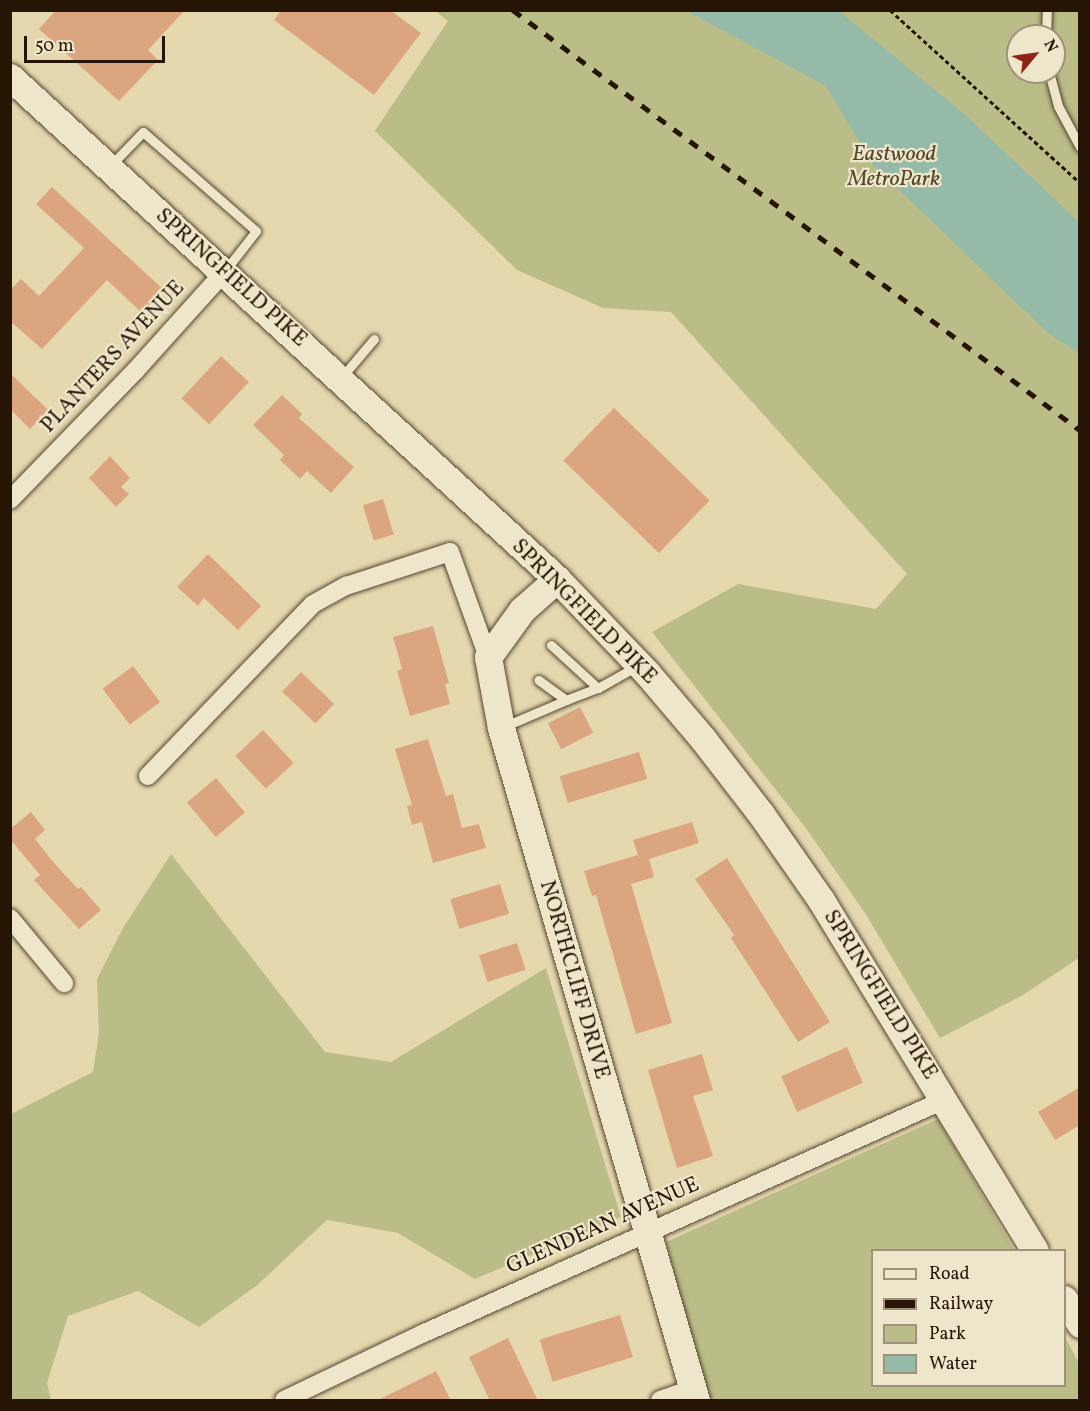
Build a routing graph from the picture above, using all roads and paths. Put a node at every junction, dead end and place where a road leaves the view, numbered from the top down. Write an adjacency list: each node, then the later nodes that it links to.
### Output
1 (890, 10): 6 (path)
2 (12, 83): 5 (main road, SPRINGFIELD PIKE)
3 (1052, 84): 4 (lane)
4 (1080, 147)
5 (109, 167): 7 (main road, SPRINGFIELD PIKE); 7 (lane)
6 (1080, 183)
7 (224, 272): 9 (main road, SPRINGFIELD PIKE); 10 (street, PLANTERS AVENUE)
8 (374, 339): 9 (lane)
9 (341, 379): 11 (main road, SPRINGFIELD PIKE)
10 (10, 500)
11 (557, 579): 13 (main road); 14 (main road, SPRINGFIELD PIKE)
12 (551, 645): 16 (lane)
13 (488, 657): 18 (main road, NORTHCLIFF DRIVE); 19 (street)
14 (639, 664): 16 (lane); 22 (main road, SPRINGFIELD PIKE)
15 (538, 680): 17 (lane)
16 (598, 688): 17 (lane)
17 (566, 700): 18 (lane)
18 (501, 728): 23 (main road, NORTHCLIFF DRIVE)
19 (148, 776)
20 (10, 918): 21 (street)
21 (64, 983)
22 (944, 1100): 23 (street, GLENDEAN AVENUE); 24 (main road, SPRINGFIELD PIKE)
23 (646, 1234): 27 (main road, NORTHCLIFF DRIVE); 28 (street, GLENDEAN AVENUE)
24 (1034, 1249)
25 (1066, 1301): 26 (main road)
26 (1080, 1324)
27 (694, 1395): 29 (street)
28 (284, 1401)
29 (660, 1401)

